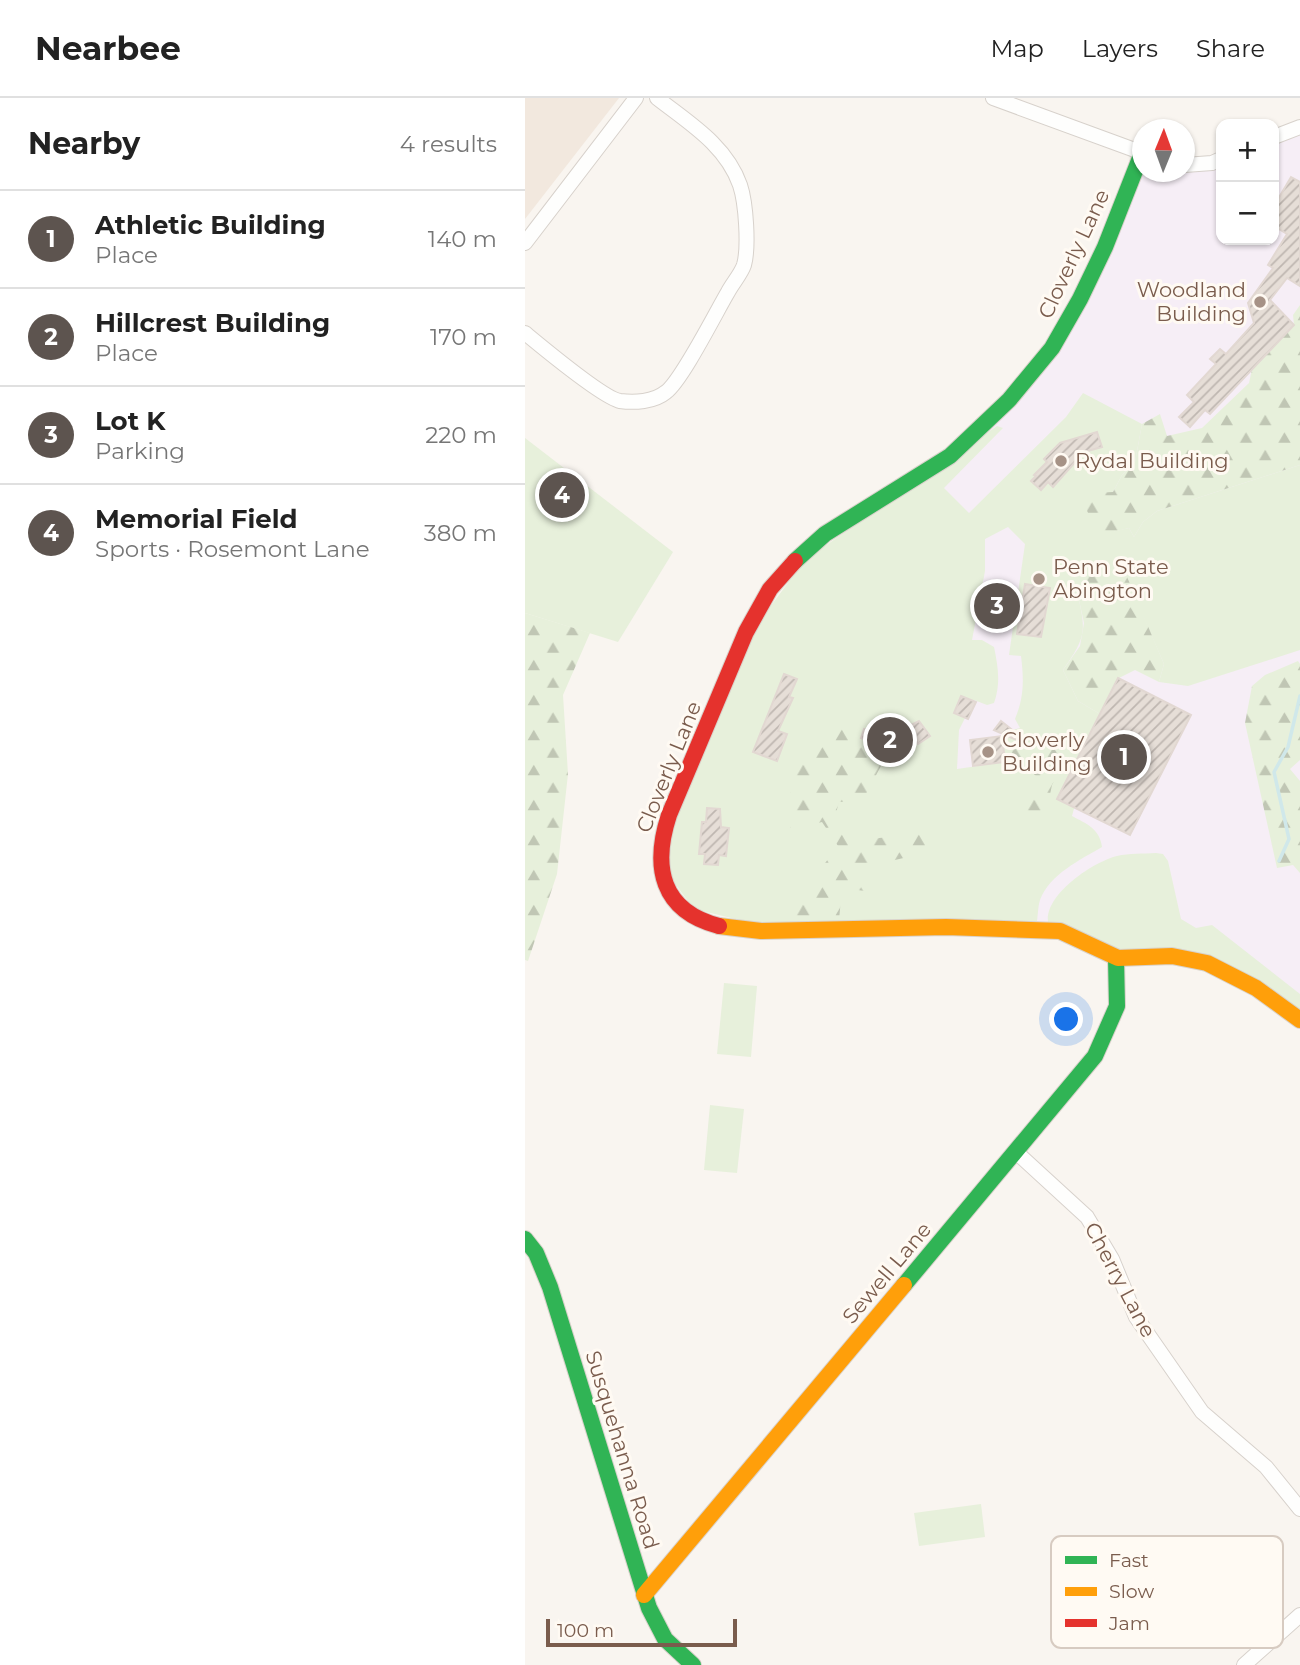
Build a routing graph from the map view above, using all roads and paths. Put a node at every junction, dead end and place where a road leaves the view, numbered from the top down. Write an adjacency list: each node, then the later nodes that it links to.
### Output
1 (636, 98): 10 (street)
2 (657, 98): 11 (street)
3 (993, 98): 6 (street)
4 (1300, 127): 5 (street)
5 (1279, 135)
6 (1132, 149)
7 (1216, 161): 8 (street)
8 (1195, 164)
9 (1132, 178): 12 (street, Cloverly Lane)
10 (525, 243)
11 (525, 333)
12 (1116, 958): 13 (street, Cloverly Lane); 14 (street, Sewell Lane)
13 (1300, 1020)
14 (1016, 1152): 16 (street, Cherry Lane); 17 (street, Sewell Lane)
15 (525, 1239): 17 (street, Susquehanna Road)
16 (1300, 1509)
17 (644, 1595): 21 (street, Susquehanna Road)
18 (1300, 1615): 19 (street)
19 (1283, 1630)
20 (1263, 1648): 22 (street)
21 (694, 1665)
22 (1244, 1665)

